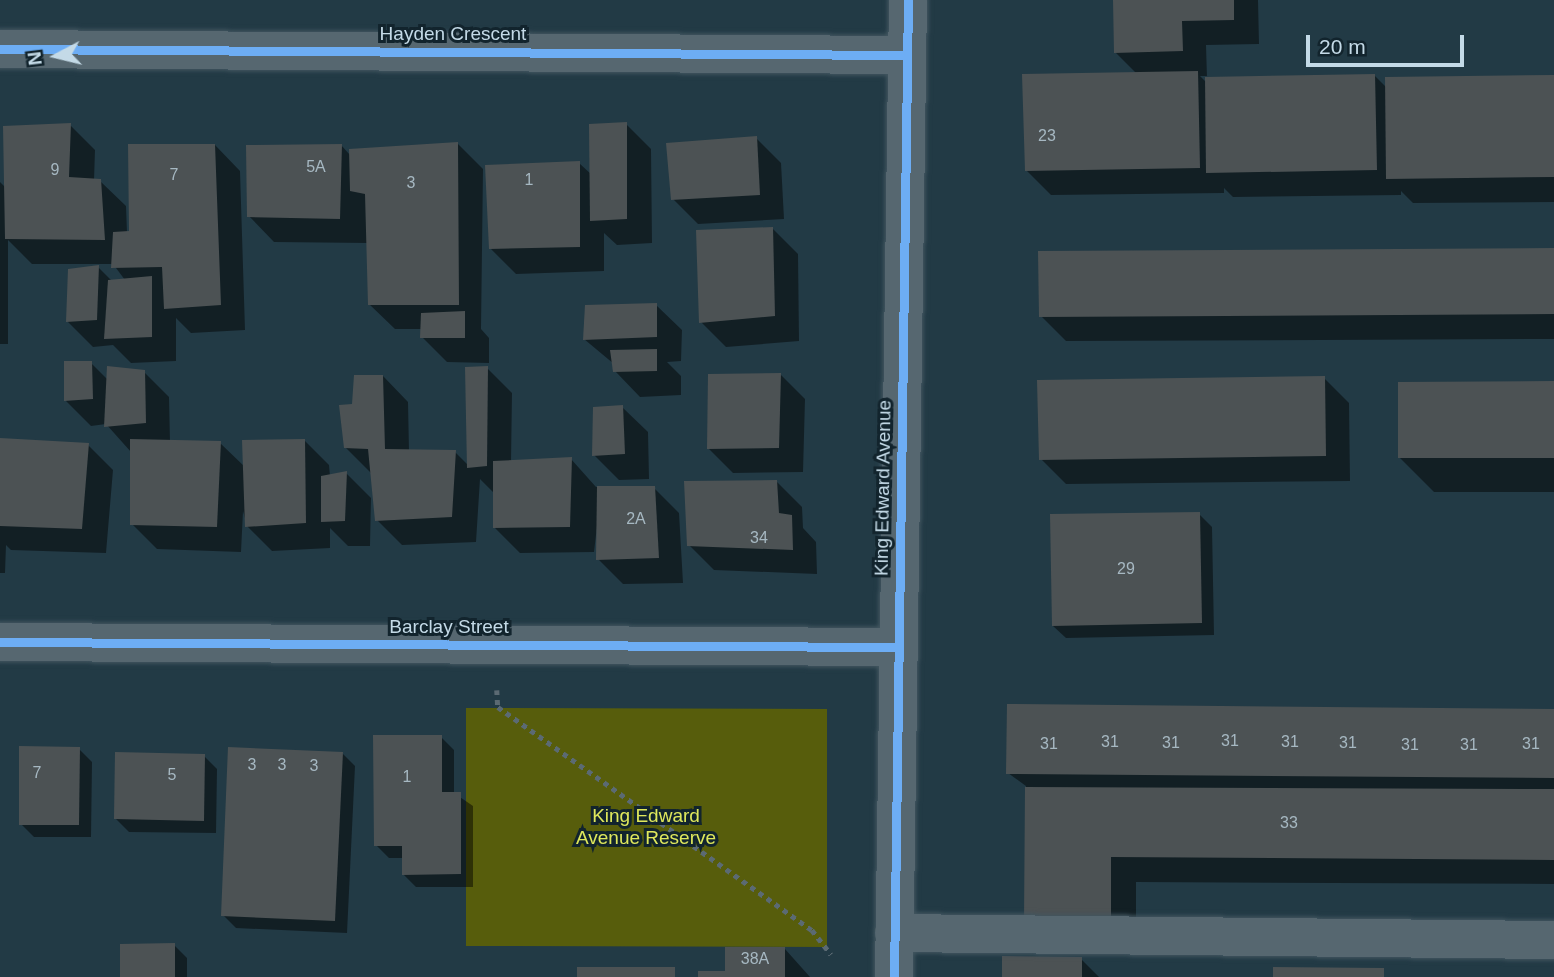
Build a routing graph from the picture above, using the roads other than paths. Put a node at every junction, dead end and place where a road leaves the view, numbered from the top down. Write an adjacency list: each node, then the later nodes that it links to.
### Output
1 (908, 0): 3 (street, King Edward Avenue)
2 (0, 49): 3 (street, Hayden Crescent)
3 (907, 55): 5 (street, King Edward Avenue)
4 (0, 642): 5 (street, Barclay Street)
5 (898, 647): 6 (street, King Edward Avenue)
6 (894, 933): 7 (street); 8 (street, King Edward Avenue)
7 (1554, 940)
8 (894, 977)

